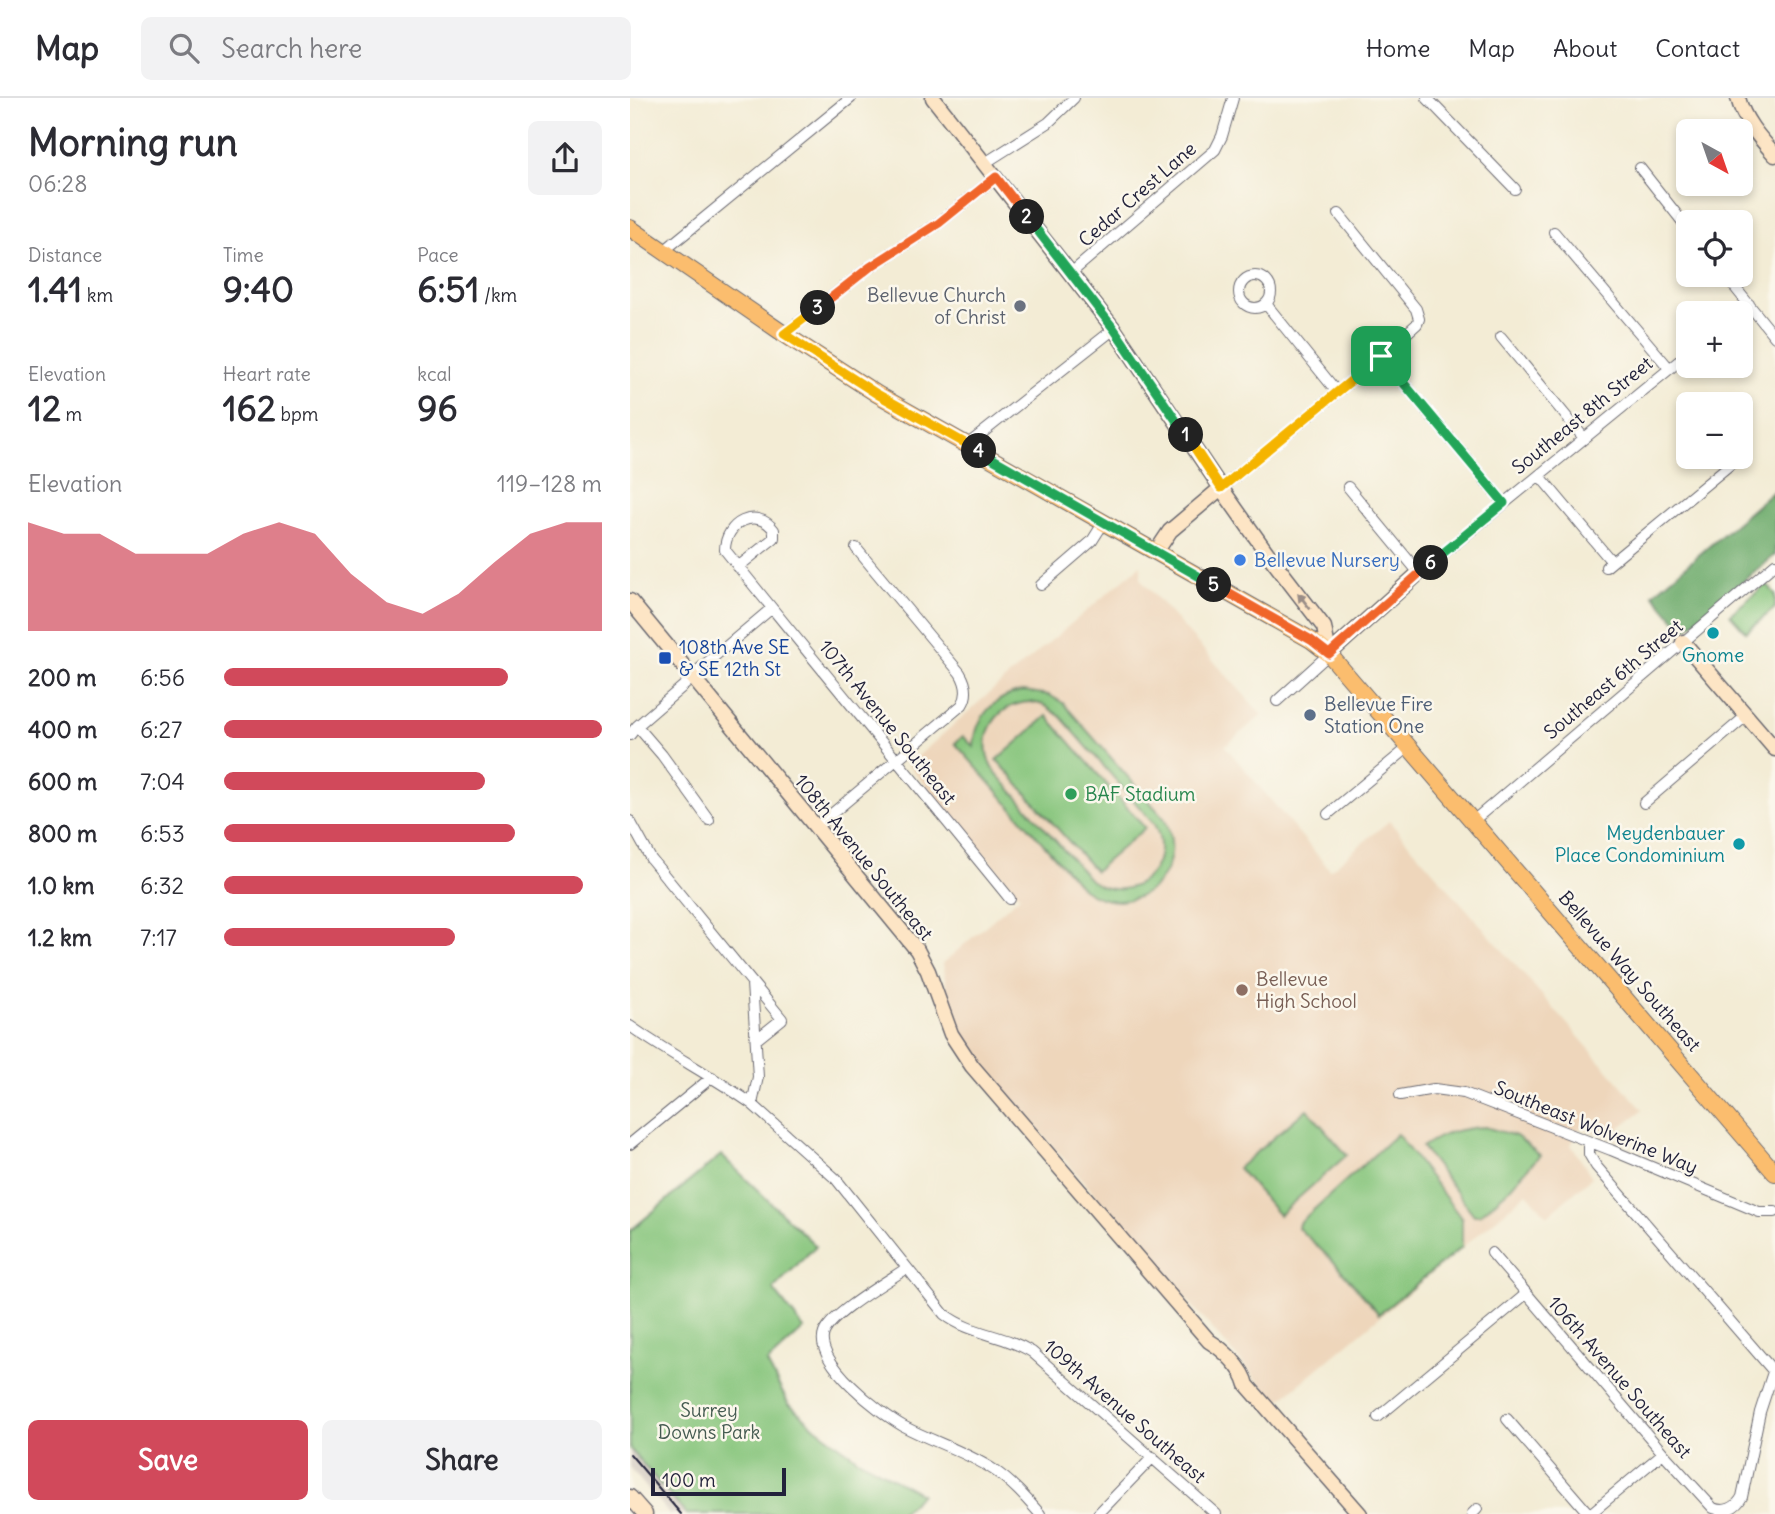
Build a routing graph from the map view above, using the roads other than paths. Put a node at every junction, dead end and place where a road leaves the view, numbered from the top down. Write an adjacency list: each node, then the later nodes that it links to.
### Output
1 (851, 98): 16 (street)
2 (933, 98): 8 (street)
3 (1074, 98): 8 (street)
4 (1233, 98): 17 (street, Cedar Crest Lane)
5 (1427, 98): 11 (street)
6 (1738, 98): 7 (street)
7 (1775, 155)
8 (985, 163): 10 (street)
9 (1640, 168): 13 (street)
10 (996, 177): 17 (street); 23 (street)
11 (1515, 190)
12 (1339, 214): 26 (street)
13 (1676, 214)
14 (630, 228): 16 (main road, Bellevue Way Southeast)
15 (1554, 232): 28 (street)
16 (664, 250): 23 (main road, Bellevue Way Southeast)
17 (1071, 273): 22 (street)
18 (1735, 287): 19 (street)
19 (1747, 301)
20 (1266, 304): 29 (street)
21 (1753, 309): 25 (street)
22 (1114, 329): 31 (street); 35 (street)
23 (784, 334): 31 (main road, Bellevue Way Southeast)
24 (1501, 337): 30 (street)
25 (1775, 337)
26 (1381, 356): 29 (street); 36 (street)
27 (1676, 363): 28 (street, Southeast 8th Street)
28 (1669, 369): 30 (street, Southeast 8th Street)
29 (1337, 392): 35 (street)
30 (1584, 438): 33 (street, Southeast 8th Street)
31 (967, 445): 37 (main road, Bellevue Way Southeast)
32 (1725, 469): 33 (street)
33 (1539, 475): 36 (street, Southeast 8th Street)
34 (1348, 487): 42 (street)
35 (1221, 488): 39 (street); 47 (street, one-way to 35)
36 (1504, 503): 42 (street, Southeast 8th Street)
37 (1104, 522): 39 (main road, Bellevue Way Southeast); 43 (street)
38 (856, 548): 54 (street)
39 (1156, 552): 47 (main road, Bellevue Way Southeast)
40 (1775, 564): 46 (street, Southeast 6th Street)
41 (738, 567): 41 (street, 107th Avenue Southeast); 45 (street, 107th Avenue Southeast)
42 (1419, 572): 47 (street, Southeast 8th Street)
43 (1041, 585)
44 (630, 601): 48 (street, 108th Avenue Southeast)
45 (772, 608): 48 (street); 54 (street, 107th Avenue Southeast)
46 (1683, 642): 50 (street); 59 (street, Southeast 6th Street)
47 (1329, 654): 49 (street, Southeast 8th Street); 52 (main road, Bellevue Way Southeast)
48 (692, 677): 51 (street); 60 (street, 108th Avenue Southeast)
49 (1277, 701)
50 (1746, 716): 53 (street); 55 (street)
51 (633, 730): 57 (street)
52 (1410, 746): 56 (street); 59 (main road, Bellevue Way Southeast)
53 (1775, 749)
54 (898, 760): 60 (street); 61 (street, 107th Avenue Southeast)
55 (1644, 803)
56 (1328, 814)
57 (709, 820)
58 (630, 821): 62 (street)
59 (1473, 821): 70 (main road, Bellevue Way Southeast)
60 (816, 827): 85 (street, 108th Avenue Southeast)
61 (1010, 899)
62 (752, 983): 64 (street); 64 (street)
63 (630, 1026): 65 (street, 109th Avenue Southeast)
64 (757, 1039): 67 (street)
65 (712, 1077): 67 (street, 109th Avenue Southeast); 69 (street)
66 (1400, 1095): 68 (street, Southeast Wolverine Way)
67 (752, 1104): 73 (street, 109th Avenue Southeast)
68 (1589, 1142): 71 (street, Southeast Wolverine Way); 75 (street)
69 (630, 1144)
70 (1775, 1172)
71 (1775, 1212)
72 (1492, 1253): 74 (street, 106th Avenue Southeast)
73 (908, 1268): 79 (street, 109th Avenue Southeast); 82 (street)
74 (1526, 1294): 76 (street); 78 (street, 106th Avenue Southeast)
75 (1774, 1372): 78 (street, 106th Avenue Southeast)
76 (1378, 1417)
77 (1507, 1419): 86 (street)
78 (1662, 1453): 86 (street)
79 (1153, 1457): 83 (street); 84 (street, 109th Avenue Southeast)
80 (630, 1497): 81 (street)
81 (645, 1514)
82 (1040, 1514)
83 (1098, 1514)
84 (1216, 1514)
85 (1360, 1514)
86 (1589, 1514)

